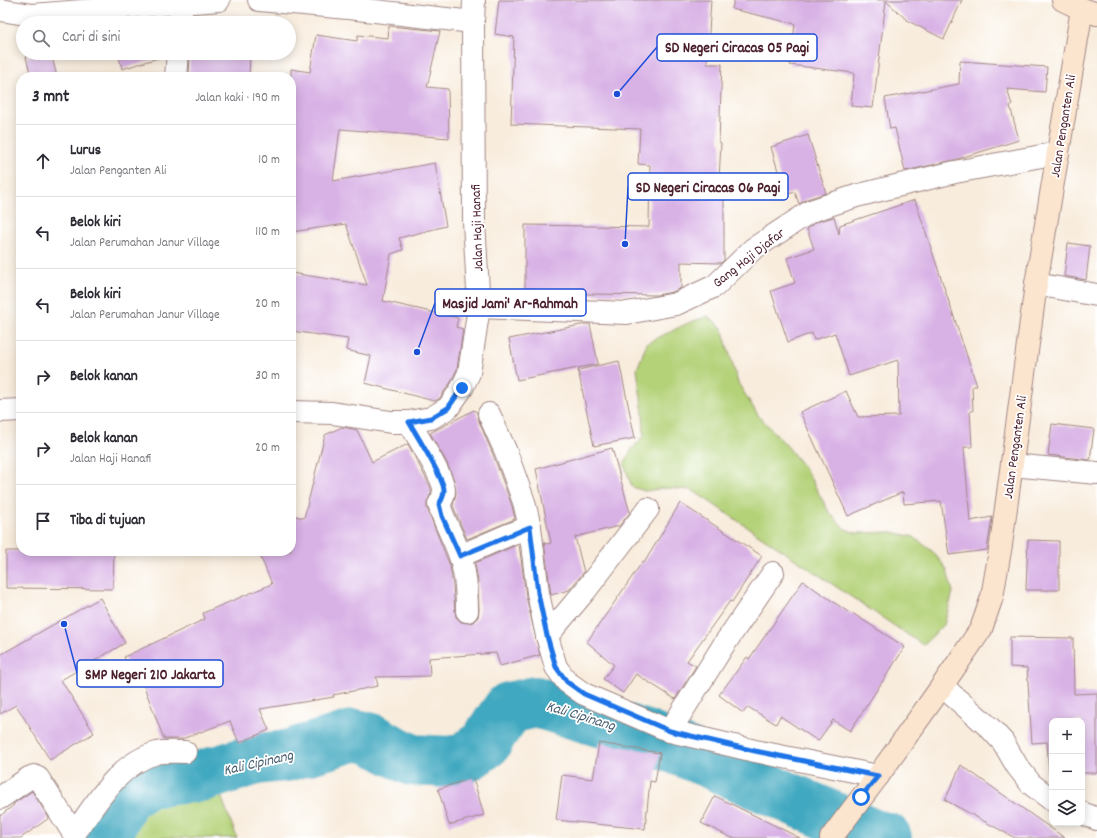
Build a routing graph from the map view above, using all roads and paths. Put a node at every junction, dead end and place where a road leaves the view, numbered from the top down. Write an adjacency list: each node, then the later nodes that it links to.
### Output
1 (219, 0): 6 (street)
2 (259, 0): 7 (street)
3 (474, 0): 7 (street, Jalan Haji Hanafi)
4 (1081, 8): 10 (street, Jalan Penganten Ali)
5 (0, 10): 6 (street)
6 (181, 13)
7 (473, 22): 13 (street, Jalan Haji Hanafi)
8 (177, 60): 9 (street)
9 (176, 72)
10 (1058, 153): 11 (street, Jalan Penganten Ali); 13 (street, Gang Haji Djafar)
11 (1036, 284): 12 (street); 19 (street, Jalan Penganten Ali)
12 (1097, 295)
13 (479, 307): 18 (street, Jalan Haji Hanafi)
14 (16, 410): 15 (street)
15 (0, 411)
16 (296, 412): 18 (street, Jalan Haji Hanafi)
17 (489, 414): 22 (street)
18 (409, 422): 23 (street)
19 (1012, 465): 20 (street); 27 (street, Jalan Penganten Ali)
20 (1097, 473)
21 (648, 509): 26 (street)
22 (530, 527): 23 (street); 26 (street)
23 (460, 556): 25 (street)
24 (773, 573): 28 (street)
25 (467, 611)
26 (547, 636): 28 (street)
27 (942, 686): 30 (street, Jalan Penganten Ali); 32 (street)
28 (670, 731): 30 (street)
29 (185, 752): 35 (street)
30 (878, 776): 36 (street, Jalan Penganten Ali)
31 (0, 798): 35 (street)
32 (1049, 798)
33 (1085, 814): 34 (street)
34 (1097, 818)
35 (73, 836)
36 (831, 838)

